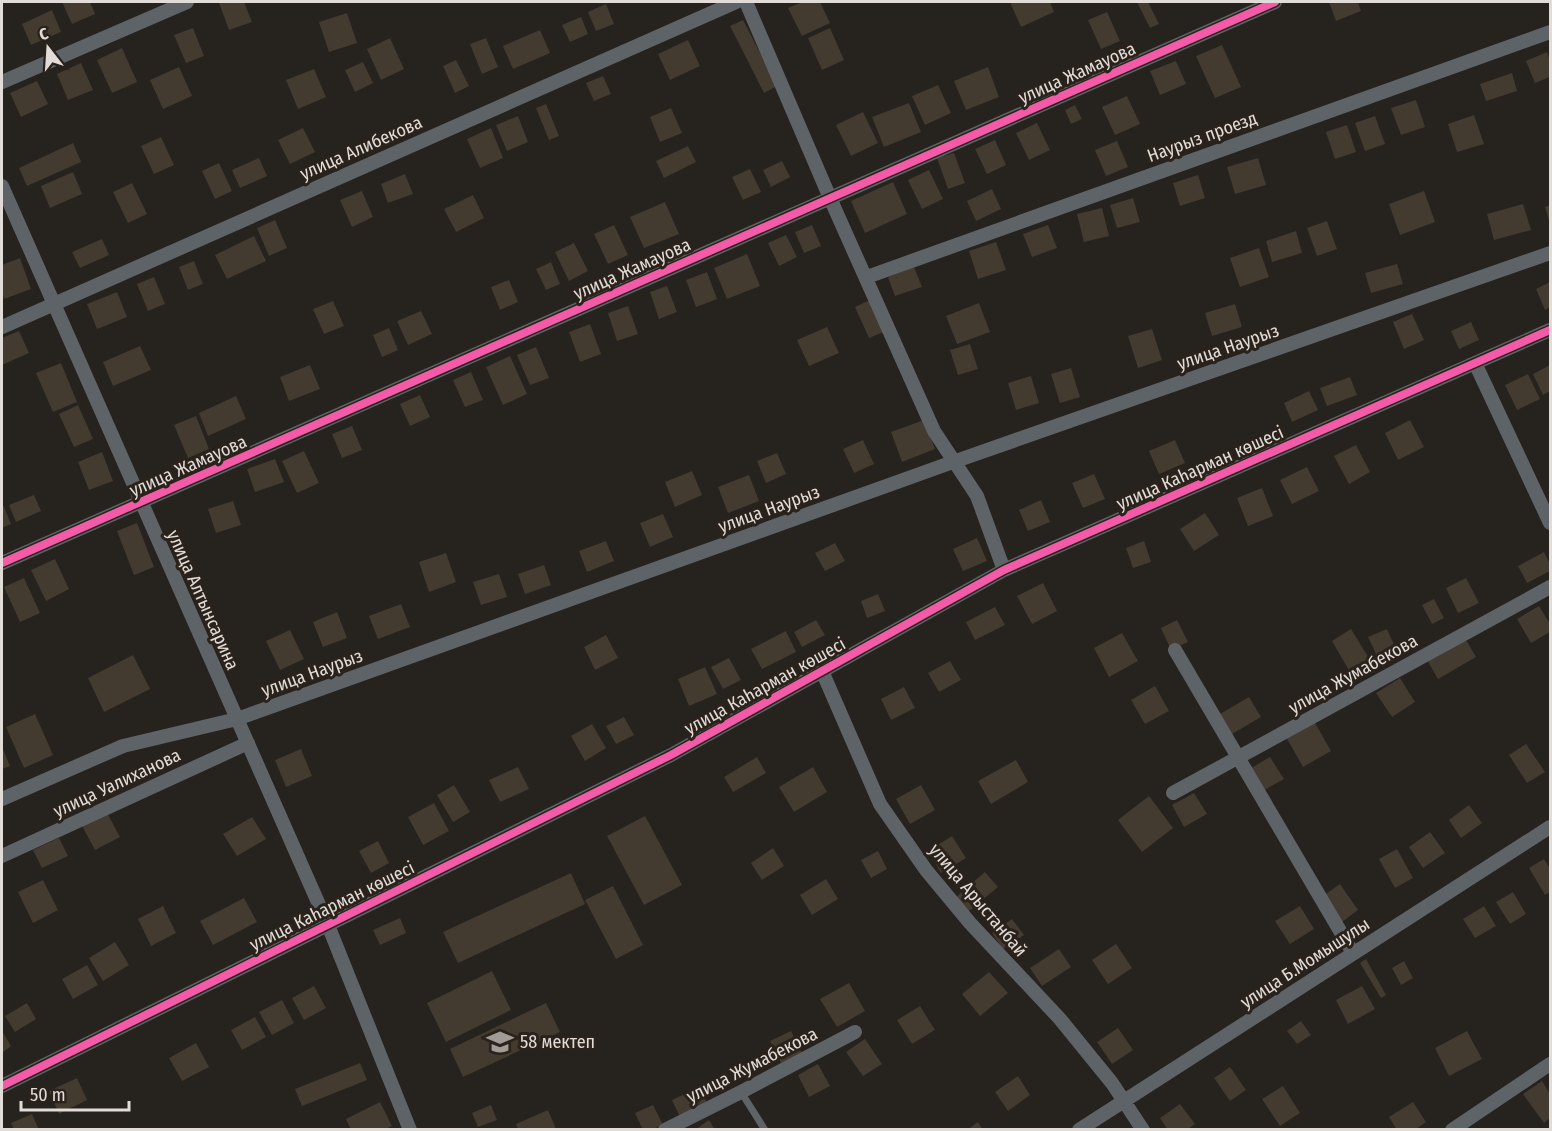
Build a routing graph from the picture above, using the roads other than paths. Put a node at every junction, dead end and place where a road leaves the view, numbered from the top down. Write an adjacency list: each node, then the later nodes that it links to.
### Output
1 (187, 2): 6 (street)
2 (736, 2): 11 (street, улица Алибекова)
3 (746, 2): 8 (street)
4 (1275, 2): 8 (street, улица Жамауова)
5 (1551, 32): 10 (street, Наурыз проезд)
6 (2, 82)
7 (2, 186): 11 (street, улица Алтынсарина)
8 (830, 198): 10 (street); 16 (street, улица Жамауова)
9 (1551, 253): 15 (street, улица Наурыз)
10 (867, 277): 15 (street)
11 (55, 304): 12 (street, улица Алибекова); 16 (street, улица Алтынсарина)
12 (2, 327)
13 (1551, 330): 14 (street, улица Каһарман көшесі)
14 (1475, 363): 17 (street); 19 (street, улица Каһарман көшесі)
15 (953, 462): 19 (street); 23 (street, улица Наурыз)
16 (140, 503): 18 (street, улица Жамауова); 23 (street, улица Алтынсарина)
17 (1551, 524)
18 (2, 563)
19 (1004, 570): 22 (street, улица Каһарман көшесі)
20 (1551, 587): 25 (street, улица Жумабекова)
21 (1175, 650): 25 (street)
22 (822, 671): 30 (street, улица Каһарман көшесі); 36 (street, улица Арыстанбай)
23 (237, 719): 24 (street, улица Алтынсарина); 27 (street, улица Наурыз)
24 (248, 742): 29 (street, улица Уалиханова); 30 (street, улица Алтынсарина)
25 (1239, 757): 26 (street, улица Жумабекова); 31 (street)
26 (1173, 792)
27 (2, 799)
28 (1551, 827): 31 (street, улица Б.Момышулы)
29 (2, 856)
30 (328, 925): 34 (street, улица Каһарман көшесі); 37 (street, улица Алтынсарина)
31 (1353, 953): 36 (street, улица Б.Момышулы)
32 (855, 1032): 35 (street, улица Жумабекова)
33 (1551, 1064): 42 (street)
34 (2, 1086)
35 (741, 1092): 38 (street, улица Жумабекова); 39 (lane)
36 (1123, 1101): 40 (street, улица Б.Момышулы); 41 (street, улица Арыстанбай)
37 (410, 1130)
38 (665, 1130)
39 (765, 1130)
40 (1079, 1130)
41 (1143, 1130)
42 (1452, 1130)

